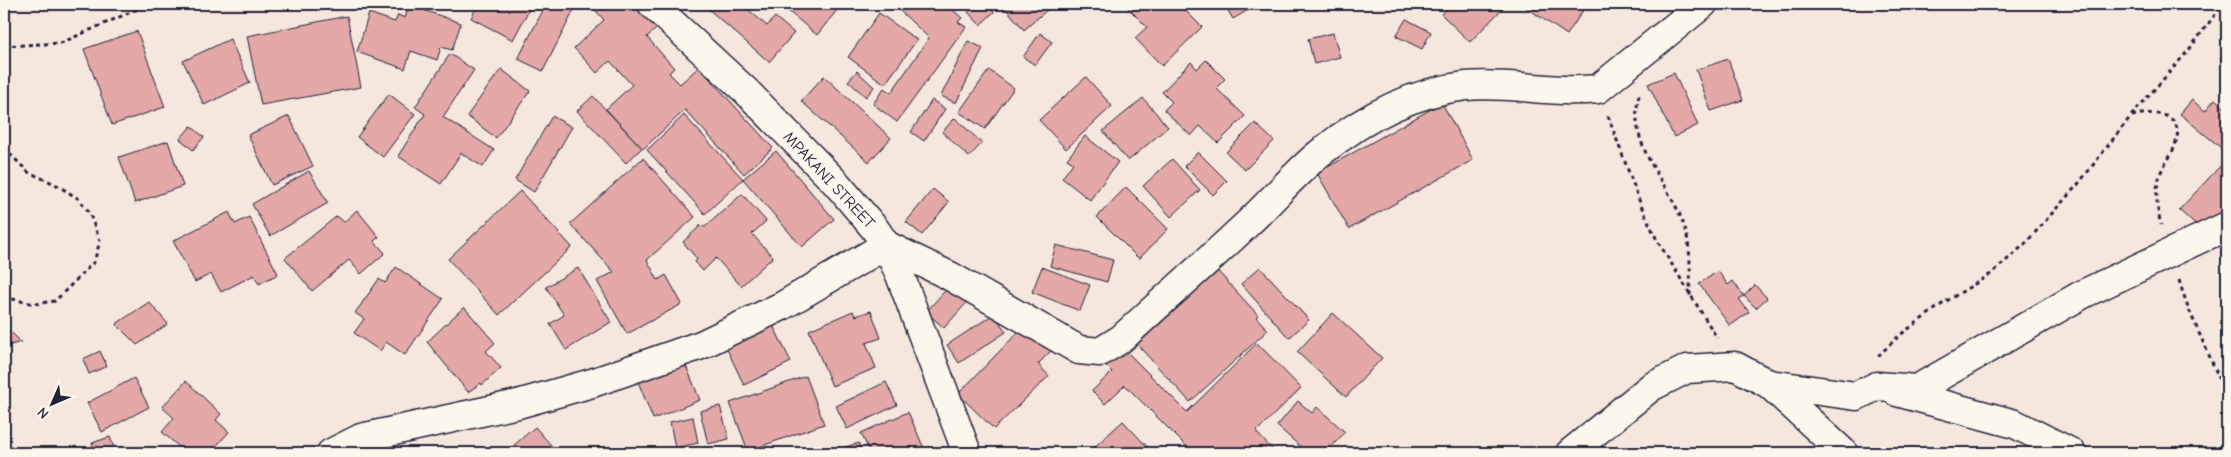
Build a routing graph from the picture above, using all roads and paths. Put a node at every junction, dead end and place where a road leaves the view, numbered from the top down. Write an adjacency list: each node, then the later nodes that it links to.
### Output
1 (155, 4): 7 (path)
2 (243, 4): 3 (path)
3 (352, 4)
4 (652, 4): 13 (street, MPAKANI STREET)
5 (1703, 4): 9 (street)
6 (2224, 4): 10 (path)
7 (4, 46)
8 (1641, 88): 16 (path)
9 (1598, 89): 13 (street); 16 (path)
10 (2131, 116): 14 (path); 17 (path)
11 (4, 148): 15 (path)
12 (2227, 226): 14 (street)
13 (886, 245): 22 (street); 23 (street, MPAKANI STREET)
14 (2172, 252): 20 (street); 21 (path)
15 (4, 297)
16 (1690, 298): 18 (path)
17 (1875, 359)
18 (1734, 366): 19 (street); 24 (street)
19 (1769, 384): 20 (street); 25 (street)
20 (1877, 386): 26 (street)
21 (2227, 399)
22 (331, 453)
23 (967, 453)
24 (1570, 453)
25 (1844, 453)
26 (2072, 453)

